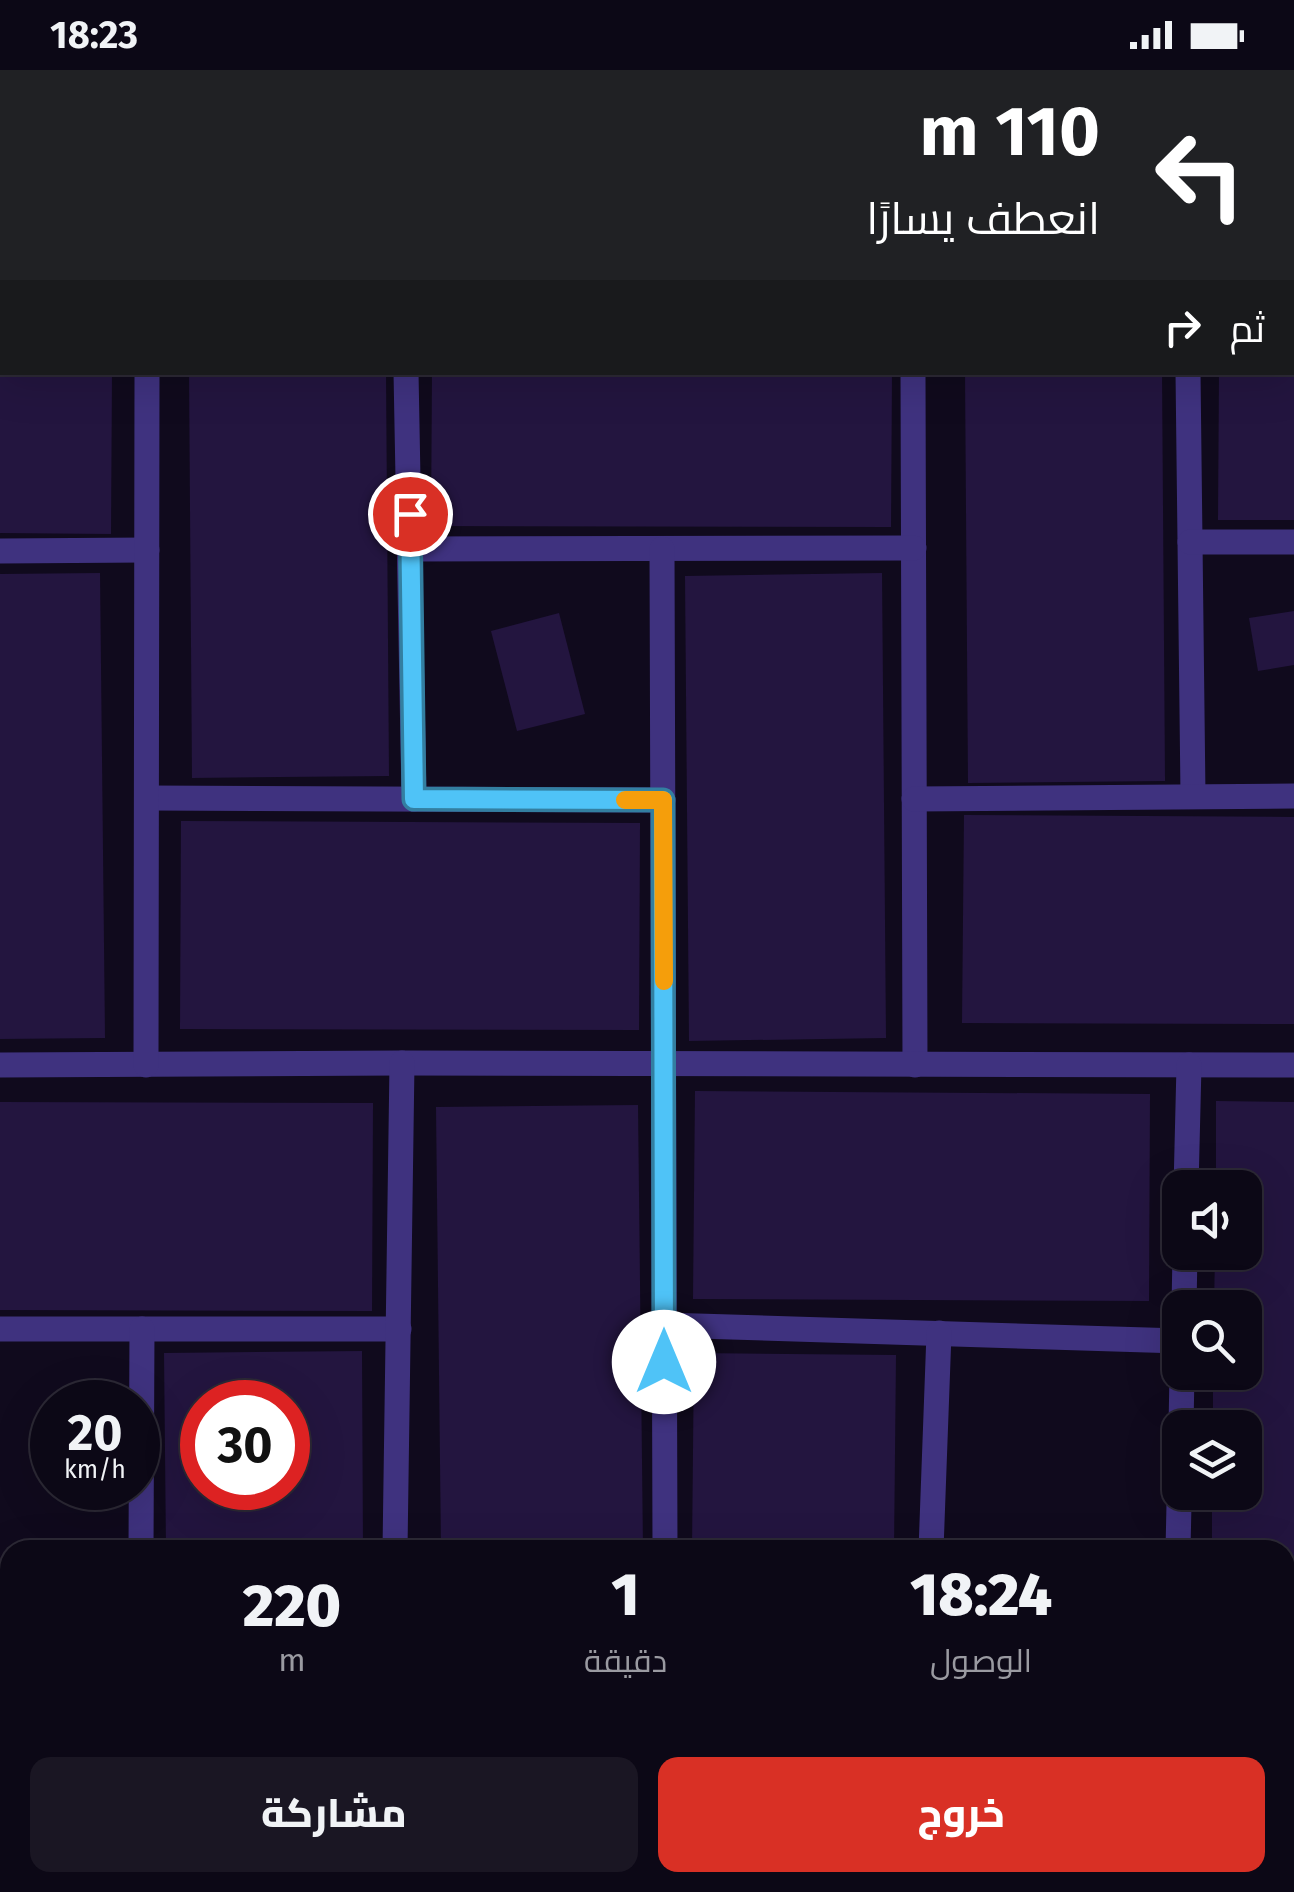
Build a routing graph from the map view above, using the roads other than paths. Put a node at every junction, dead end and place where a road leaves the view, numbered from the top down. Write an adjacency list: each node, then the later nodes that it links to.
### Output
1 (147, 375): 9 (street)
2 (406, 375): 10 (street)
3 (913, 375): 7 (street)
4 (1188, 375): 5 (street)
5 (1190, 542): 6 (street); 12 (street)
6 (1294, 542)
7 (914, 548): 8 (street); 16 (street)
8 (662, 549): 10 (street); 17 (street)
9 (147, 550): 11 (street); 14 (street)
10 (410, 550): 15 (street)
11 (0, 551)
12 (1193, 796): 13 (street); 16 (street)
13 (1294, 796)
14 (148, 798): 15 (street); 21 (street)
15 (414, 799): 17 (street)
16 (914, 799): 22 (street)
17 (663, 800): 19 (street)
18 (402, 1063): 19 (street); 21 (street); 29 (street)
19 (664, 1064): 22 (street); 26 (street)
20 (0, 1065): 21 (street)
21 (146, 1065)
22 (915, 1065): 23 (street)
23 (1189, 1065): 24 (street); 25 (street)
24 (1294, 1065)
25 (1186, 1170)
26 (664, 1325): 30 (street); 35 (street)
27 (0, 1329): 28 (street)
28 (142, 1329): 29 (street); 33 (street)
29 (399, 1329): 34 (street)
30 (939, 1333): 31 (street); 36 (street)
31 (1162, 1339)
32 (1179, 1510): 37 (street)
33 (141, 1540)
34 (396, 1540)
35 (665, 1540)
36 (931, 1540)
37 (1178, 1540)

